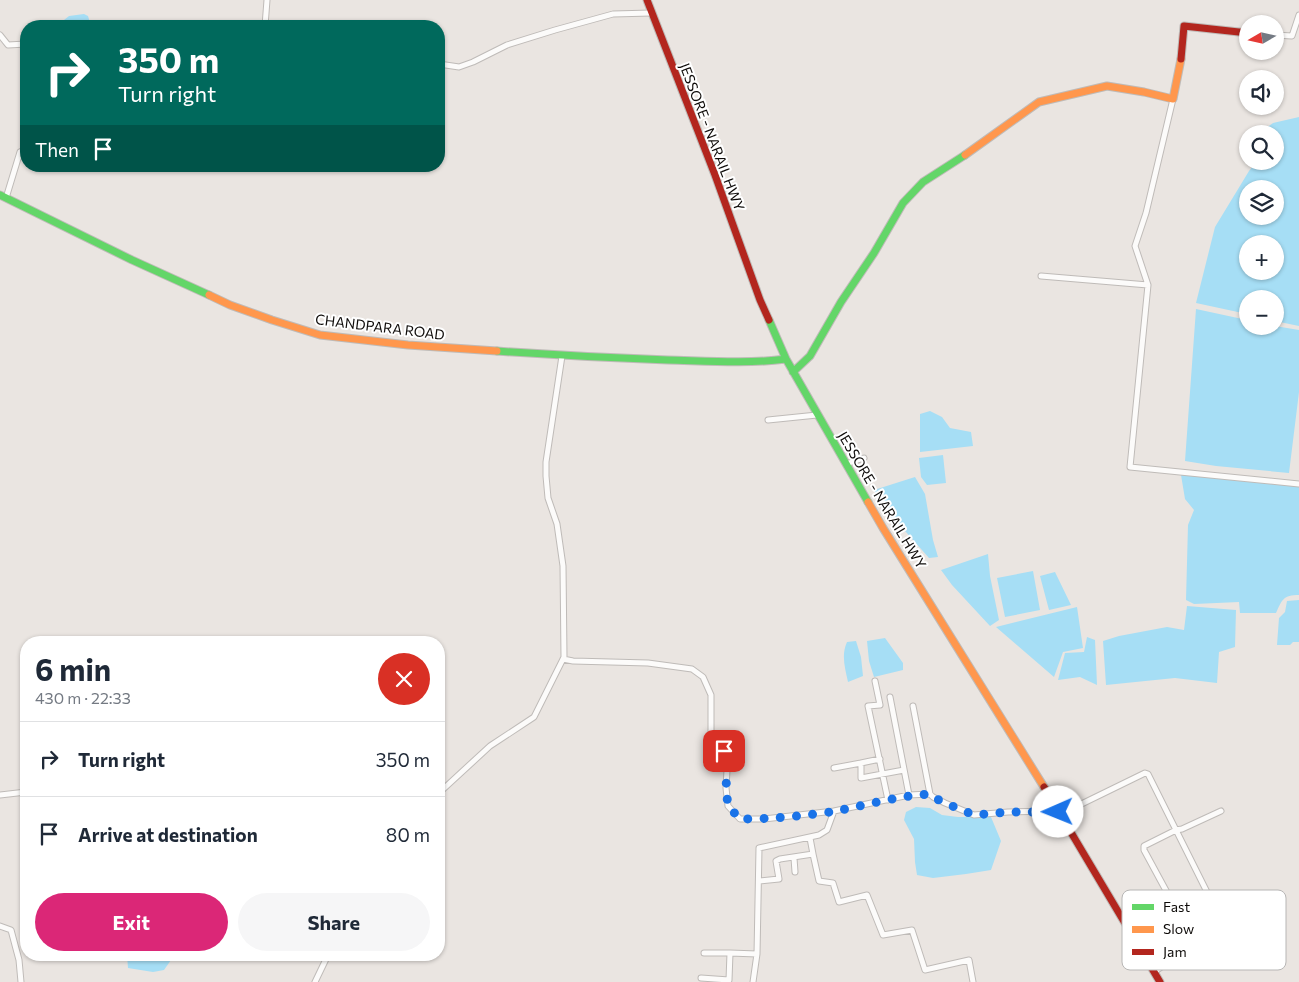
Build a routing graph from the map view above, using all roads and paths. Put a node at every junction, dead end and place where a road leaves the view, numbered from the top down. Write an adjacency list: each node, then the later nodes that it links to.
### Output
1 (267, 0): 5 (street)
2 (647, 0): 3 (main road, JESSORE - NARAIL HWY)
3 (651, 13): 10 (street); 17 (main road, JESSORE - NARAIL HWY)
4 (1299, 15): 8 (street)
5 (265, 20)
6 (1239, 32): 11 (main road)
7 (0, 34): 9 (street)
8 (1284, 36)
9 (20, 44)
10 (445, 65)
11 (1173, 99): 15 (street); 18 (main road)
12 (20, 152): 13 (street)
13 (3, 197): 16 (main road, CHANDPARA ROAD)
14 (1041, 276): 15 (street)
15 (1148, 286): 23 (street)
16 (562, 356): 17 (main road, CHANDPARA ROAD); 24 (street)
17 (786, 359): 18 (main road, JESSORE - NARAIL HWY)
18 (793, 372): 19 (main road, JESSORE - NARAIL HWY)
19 (817, 415): 20 (street); 22 (main road, JESSORE - NARAIL HWY)
20 (768, 420)
21 (864, 458): 22 (street)
22 (845, 464): 41 (main road, JESSORE - NARAIL HWY)
23 (1299, 484)
24 (563, 659): 33 (street); 40 (street)
25 (875, 681): 28 (street)
26 (890, 697): 31 (street)
27 (913, 706): 35 (street)
28 (880, 759): 29 (street); 32 (street)
29 (861, 763): 30 (street); 32 (street)
30 (834, 768)
31 (904, 770): 32 (street); 37 (street)
32 (883, 774): 38 (street)
33 (445, 787)
34 (20, 793): 36 (street)
35 (930, 794): 37 (street); 41 (street)
36 (0, 795)
37 (910, 795): 38 (street)
38 (888, 800): 40 (street)
39 (1221, 810): 42 (street)
40 (834, 811): 54 (street)
41 (1059, 813): 42 (street); 50 (main road, JESSORE - NARAIL HWY)
42 (1176, 830): 48 (street); 49 (street)
43 (810, 838): 44 (street)
44 (813, 854): 45 (street); 62 (street)
45 (794, 858): 46 (street); 47 (street)
46 (795, 872)
47 (760, 881)
48 (1166, 890)
49 (1206, 890)
50 (1122, 918)
51 (0, 926): 59 (street)
52 (704, 953): 53 (street)
53 (730, 953): 54 (street); 58 (street)
54 (757, 954): 61 (street)
55 (325, 961): 60 (street)
56 (1157, 970): 57 (street)
57 (1154, 972): 63 (main road, JESSORE - NARAIL HWY)
58 (700, 978)
59 (20, 982)
60 (314, 982)
61 (753, 982)
62 (973, 982)
63 (1160, 982)

